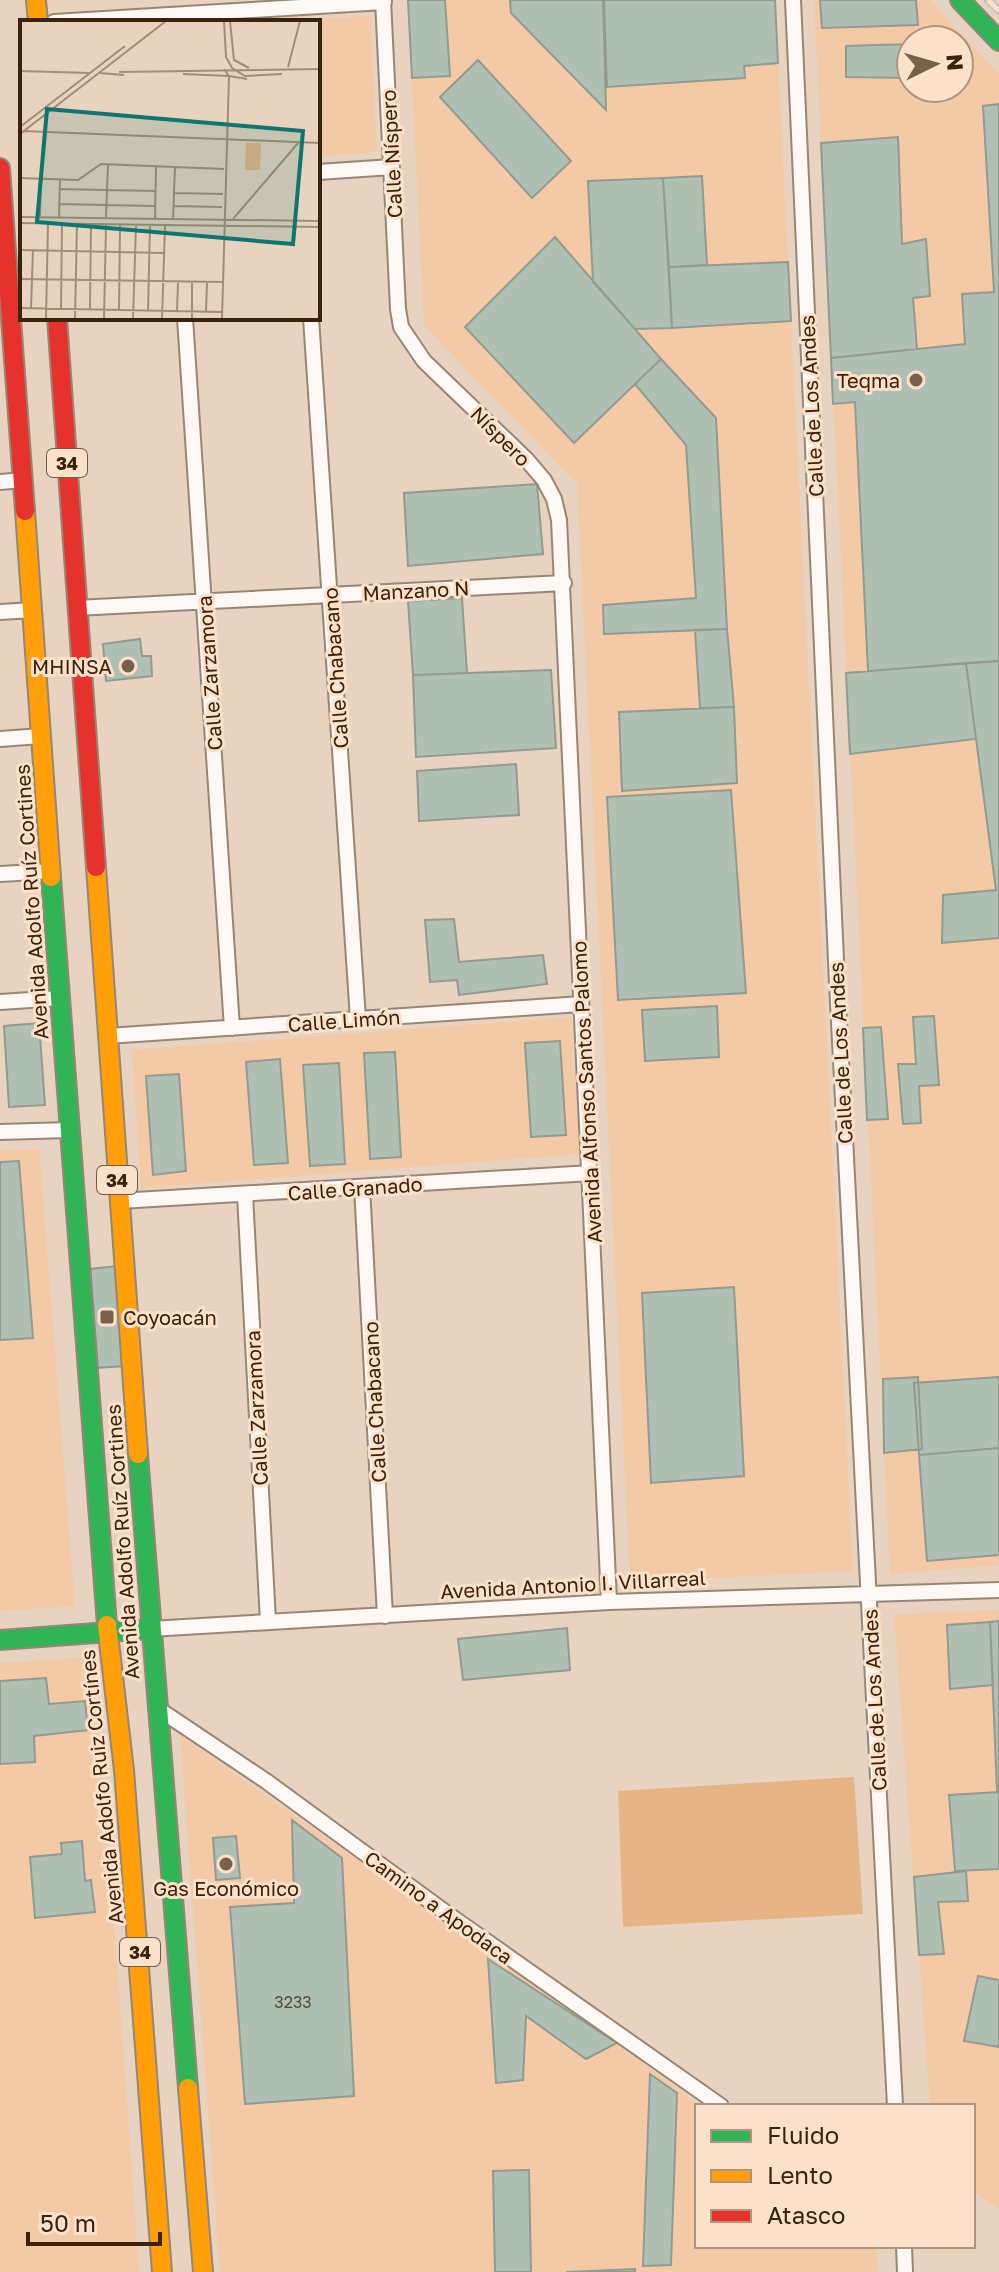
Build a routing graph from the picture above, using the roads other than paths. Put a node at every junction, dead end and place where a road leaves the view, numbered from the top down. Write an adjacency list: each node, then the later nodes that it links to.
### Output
1 (36, 0): 8 (main road)
2 (151, 0): 7 (street)
3 (793, 0): 45 (street, Calle de Los Andes)
4 (960, 0): 10 (main road)
5 (384, 1): 6 (street); 11 (street, Calle Níspero)
6 (269, 5): 7 (street)
7 (152, 16): 9 (street)
8 (38, 20)
9 (87, 20)
10 (999, 41)
11 (392, 167): 13 (street); 15 (street, Calle Níspero)
12 (0, 168): 14 (main road, Avenida Adolfo Ruíz Cortines / 34)
13 (320, 172)
14 (2, 225): 19 (main road, Avenida Adolfo Ruíz Cortines / 34)
15 (398, 309): 22 (street, Níspero)
16 (57, 320): 25 (main road, Avenida Adolfo Ruíz Cortines / 34)
17 (185, 320): 24 (street, Calle Zarzamora)
18 (311, 320): 23 (street, Calle Chabacano)
19 (7, 354): 20 (main road, Avenida Adolfo Ruíz Cortines / 34)
20 (23, 480): 21 (street); 26 (main road, Avenida Adolfo Ruíz Cortines / 34)
21 (0, 482)
22 (564, 583): 23 (street, Manzano N); 34 (street, Avenida Alfonso Santos Palomo)
23 (330, 594): 24 (street, Manzano N); 35 (street, Calle Chabacano)
24 (204, 600): 25 (street, Manzano N); 36 (street, Calle Zarzamora)
25 (76, 608): 37 (main road, Avenida Adolfo Ruíz Cortines / 34)
26 (33, 610): 27 (street); 28 (main road, Avenida Adolfo Ruíz Cortines / 34)
27 (0, 612)
28 (41, 736): 29 (street); 30 (main road, Avenida Adolfo Ruíz Cortines / 34)
29 (0, 739)
30 (51, 871): 31 (street); 32 (main road, Avenida Adolfo Ruíz Cortines / 34)
31 (0, 874)
32 (60, 998): 33 (street); 38 (main road, Avenida Adolfo Ruíz Cortines / 34)
33 (0, 1002)
34 (581, 1004): 35 (street, Calle Limón); 40 (street, Avenida Alfonso Santos Palomo)
35 (358, 1019): 36 (street, Calle Limón)
36 (232, 1028): 37 (street, Calle Limón)
37 (107, 1036): 43 (main road, Avenida Adolfo Ruíz Cortines / 34)
38 (69, 1130): 39 (street); 50 (main road, Avenida Adolfo Ruíz Cortines / 34)
39 (0, 1132)
40 (591, 1173): 41 (street, Calle Granado); 46 (street, Avenida Alfonso Santos Palomo)
41 (362, 1187): 42 (street, Calle Granado); 47 (street, Calle Chabacano)
42 (245, 1195): 43 (street, Calle Granado); 48 (street, Calle Zarzamora)
43 (119, 1201): 49 (main road, Avenida Adolfo Ruíz Cortines / 34)
44 (999, 1590): 45 (street, Avenida Antonio I. Villarreal)
45 (868, 1595): 46 (street, Avenida Antonio I. Villarreal); 54 (street, Calle de Los Andes)
46 (609, 1602): 47 (street, Avenida Antonio I. Villarreal)
47 (385, 1616): 48 (street, Avenida Antonio I. Villarreal)
48 (268, 1621): 49 (street, Avenida Antonio I. Villarreal)
49 (150, 1629): 50 (main road); 52 (main road, Avenida Adolfo Ruíz Cortines / 34)
50 (108, 1632): 51 (main road); 56 (main road, Avenida Adolfo Ruiz Cortínes / 34)
51 (0, 1640)
52 (157, 1708): 53 (street, Camino a Apodaca); 57 (main road, 34)
53 (718, 2104)
54 (895, 2104)
55 (904, 2248): 58 (street)
56 (162, 2272)
57 (203, 2272)
58 (905, 2272)

